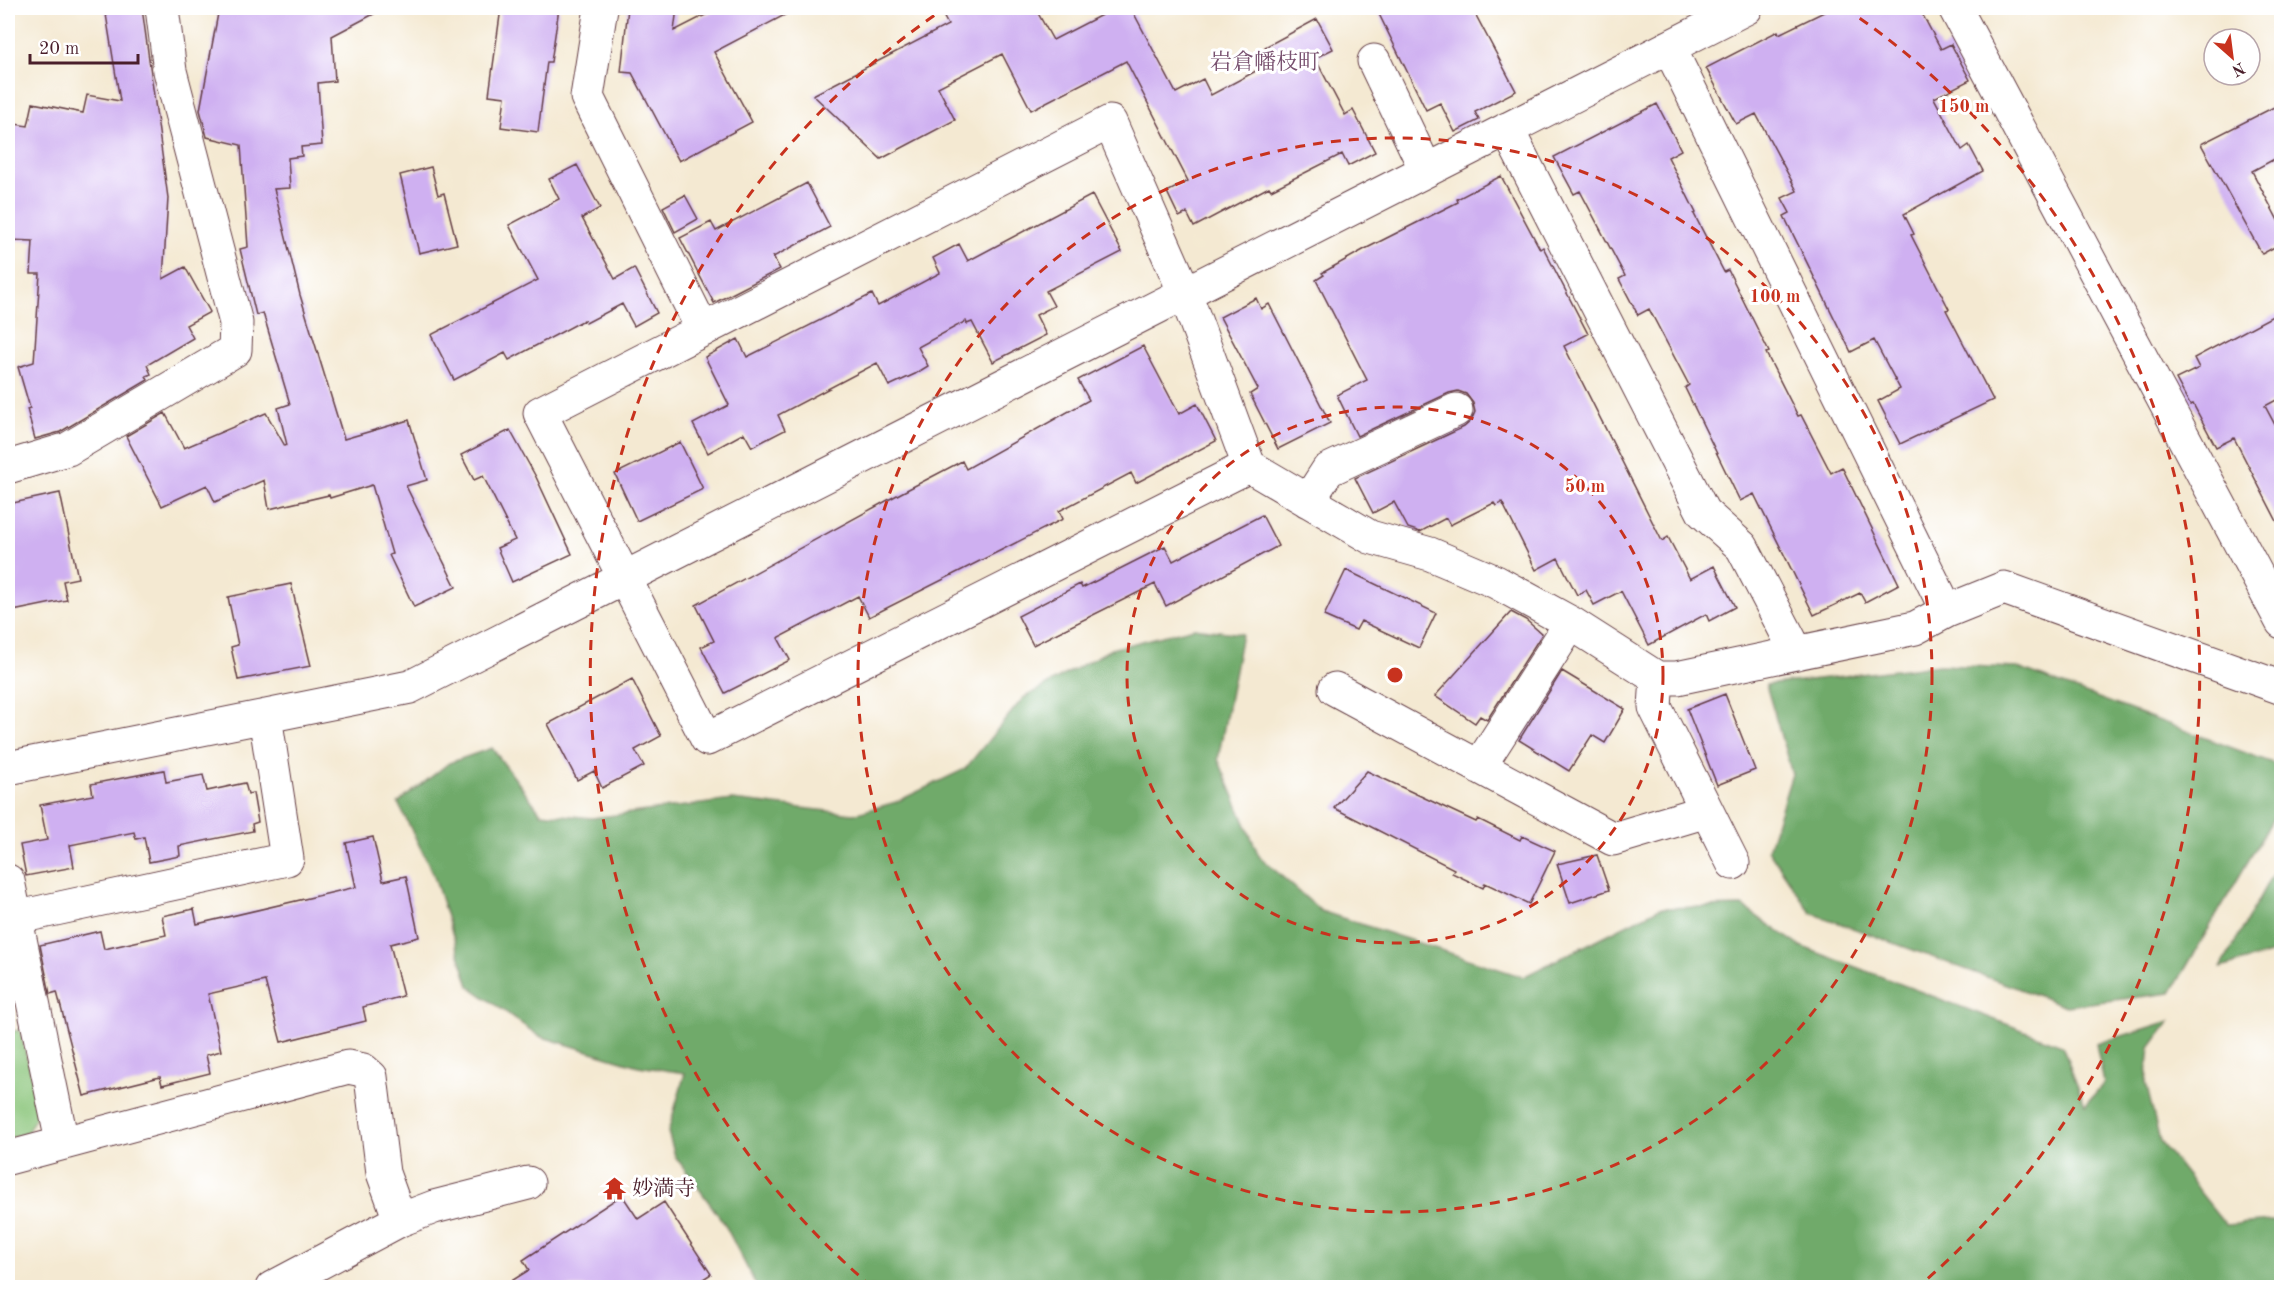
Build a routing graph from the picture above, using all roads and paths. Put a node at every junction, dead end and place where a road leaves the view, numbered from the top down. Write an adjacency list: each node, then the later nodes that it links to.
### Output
1 (162, 8): 13 (street)
2 (601, 8): 10 (street)
3 (1746, 8): 5 (street)
4 (1955, 8): 17 (street)
5 (1669, 47): 7 (street); 16 (street)
6 (1374, 61): 8 (street)
7 (1507, 129): 8 (street); 19 (street)
8 (1426, 170): 9 (street)
9 (1185, 293): 10 (street); 12 (street); 15 (street)
10 (703, 330): 15 (street)
11 (1456, 410): 14 (street)
12 (1249, 466): 14 (street); 15 (street)
13 (8, 467)
14 (1308, 501): 18 (street)
15 (625, 578): 23 (street)
16 (1947, 611): 19 (street); 21 (street)
17 (2282, 622)
18 (1571, 623): 20 (street); 24 (street)
19 (1797, 653): 20 (street)
20 (1657, 678): 26 (street)
21 (2282, 688)
22 (1335, 689): 24 (street)
23 (265, 716): 25 (street); 29 (street)
24 (1479, 767): 26 (street)
25 (8, 768)
26 (1707, 811): 27 (street)
27 (1733, 863)
28 (8, 881): 29 (street)
29 (14, 918): 30 (street)
30 (62, 1142): 31 (street); 33 (street)
31 (8, 1158)
32 (528, 1183): 33 (street)
33 (400, 1220): 34 (street)
34 (272, 1287)

